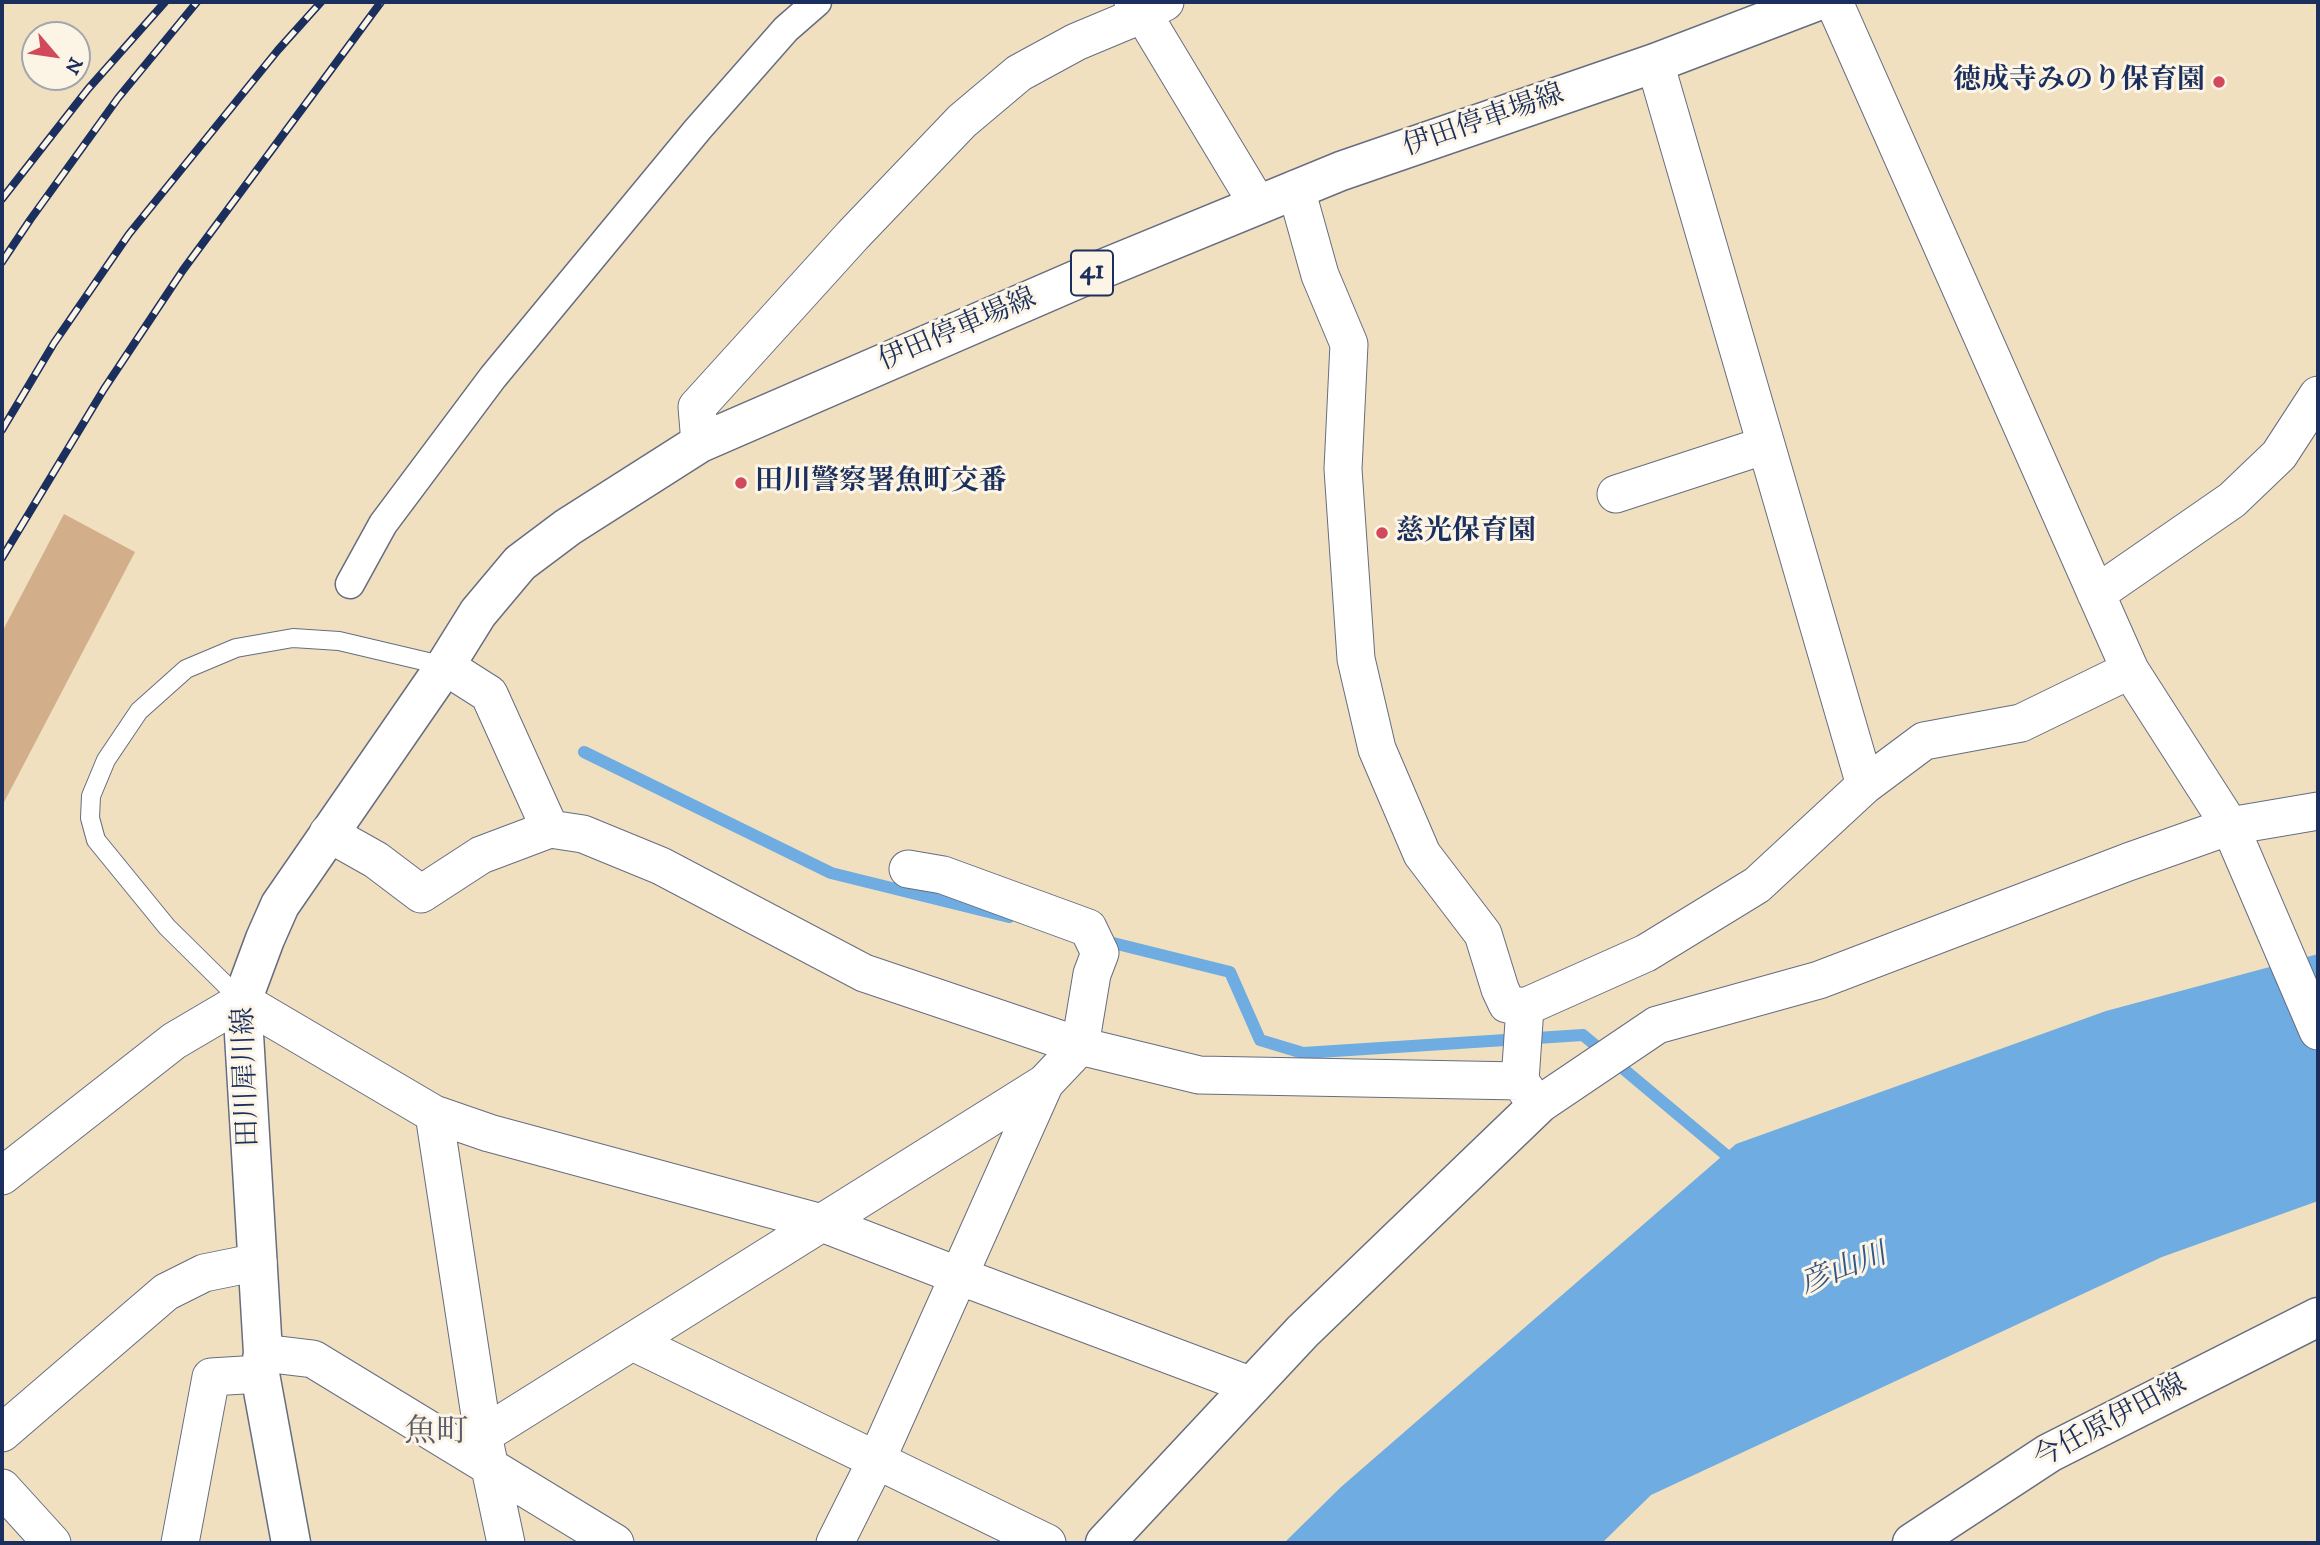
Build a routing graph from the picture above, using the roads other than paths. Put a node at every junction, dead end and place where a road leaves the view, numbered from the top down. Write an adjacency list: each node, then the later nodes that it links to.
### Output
1 (817, 2): 12 (street)
2 (1815, 2): 5 (main road, 伊田停車場線 / 41)
3 (1834, 2): 13 (street)
4 (1147, 6): 7 (street); 9 (street)
5 (1655, 63): 6 (main road, 伊田停車場線 / 41); 10 (street)
6 (1296, 190): 7 (main road, 伊田停車場線 / 41); 23 (street)
7 (1258, 205): 9 (main road, 伊田停車場線 / 41)
8 (2318, 395): 13 (street)
9 (700, 443): 14 (main road, 伊田停車場線 / 41)
10 (1766, 445): 11 (street); 16 (street)
11 (1616, 494)
12 (350, 584)
13 (2096, 594): 15 (street)
14 (445, 666): 18 (street); 19 (main road, 田川犀川線); 22 (lane)
15 (2130, 670): 16 (street); 20 (street)
16 (1865, 785): 23 (street)
17 (2318, 811): 20 (street)
18 (550, 828): 19 (street); 25 (street)
19 (328, 833): 22 (main road, 田川犀川線)
20 (2235, 838): 24 (street); 27 (street)
21 (908, 869): 25 (street)
22 (243, 1001): 28 (street); 29 (street); 31 (main road, 田川犀川線)
23 (1525, 1010): 27 (street)
24 (2318, 1031)
25 (1080, 1046): 26 (street); 27 (street)
26 (1045, 1083): 30 (street); 32 (street)
27 (1526, 1083): 36 (main road)
28 (434, 1114): 30 (street); 38 (street)
29 (2, 1175)
30 (822, 1223): 32 (street); 34 (street)
31 (258, 1262): 35 (main road, 田川犀川線); 37 (street)
32 (959, 1276): 36 (street); 39 (street)
33 (2318, 1317): 49 (main road, 今任原伊田線)
34 (633, 1342): 38 (street); 39 (street)
35 (261, 1364): 38 (street); 42 (street); 43 (main road, 田川犀川線)
36 (1252, 1386): 48 (main road)
37 (2, 1433)
38 (487, 1451): 44 (street); 45 (street)
39 (876, 1461): 46 (street); 47 (street)
40 (2, 1488): 41 (street)
41 (52, 1543)
42 (180, 1543)
43 (291, 1543)
44 (506, 1543)
45 (615, 1543)
46 (835, 1543)
47 (1047, 1543)
48 (1105, 1543)
49 (1912, 1543)

